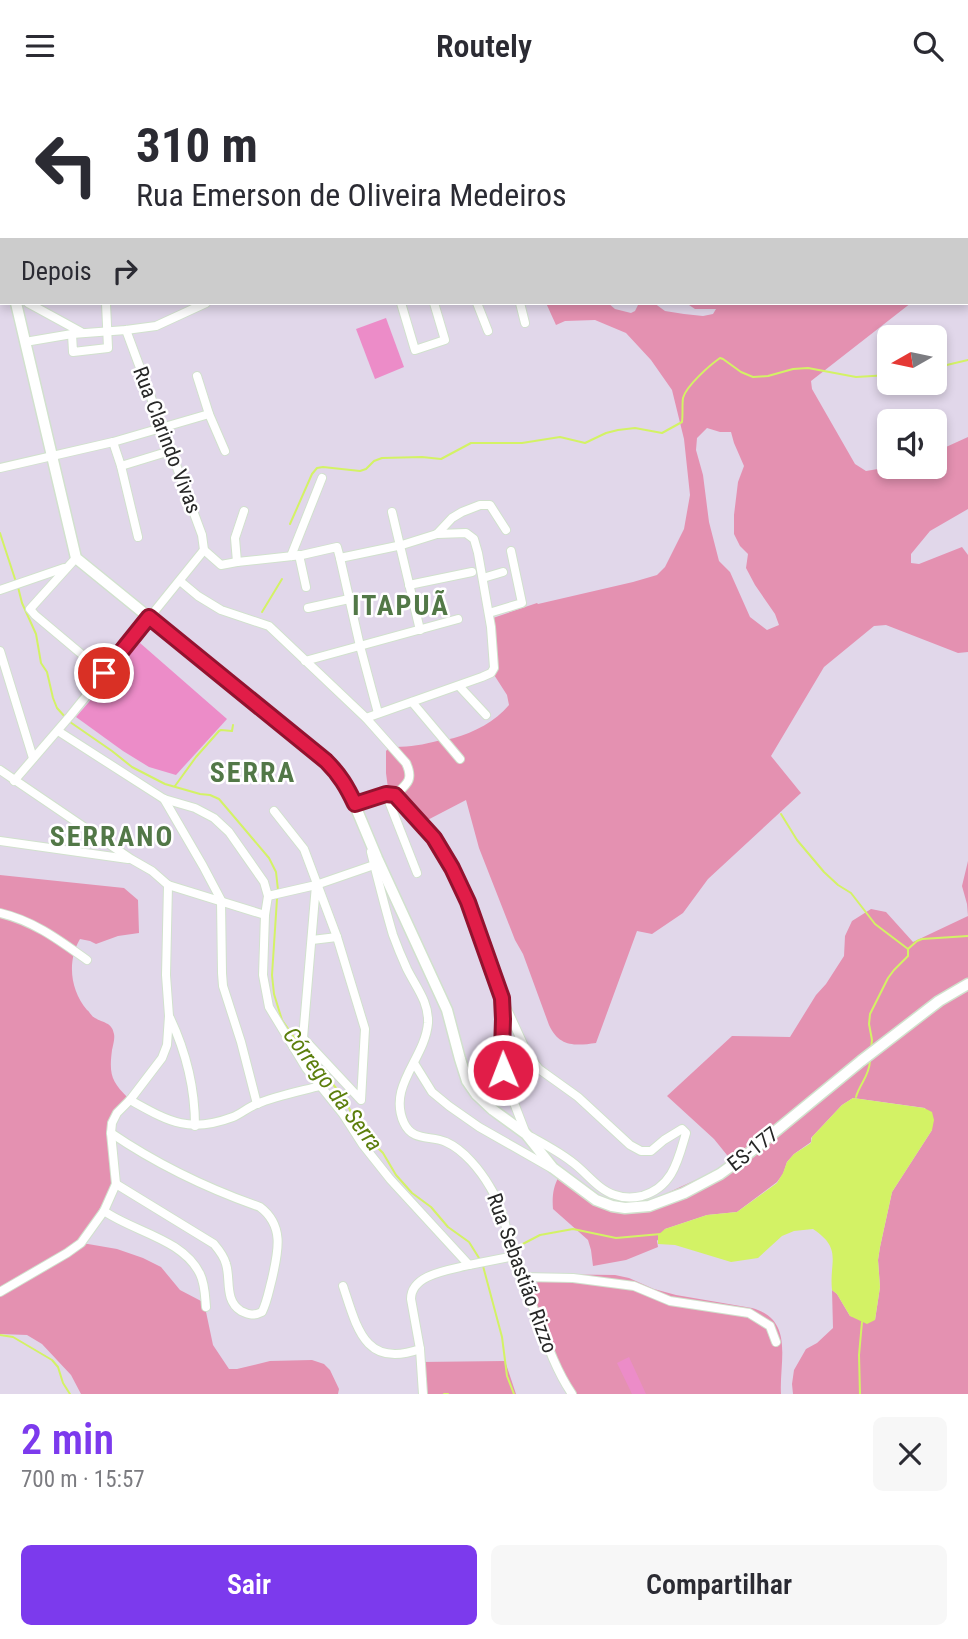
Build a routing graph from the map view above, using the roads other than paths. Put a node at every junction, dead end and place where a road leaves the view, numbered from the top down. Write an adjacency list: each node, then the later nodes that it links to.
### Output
1 (16, 305): 15 (main road)
2 (106, 305): 11 (street)
3 (202, 305): 10 (street)
4 (402, 305): 5 (street)
5 (435, 305)
6 (478, 305): 12 (street)
7 (520, 305): 9 (street)
8 (42, 306): 13 (street)
9 (525, 323)
10 (126, 330): 11 (street); 18 (street, Rua Clarindo Vivas)
11 (106, 331): 13 (street); 14 (street)
12 (488, 331)
13 (83, 333): 14 (street)
14 (72, 334): 15 (street)
15 (25, 342): 22 (main road)
16 (197, 376): 17 (street)
17 (209, 414): 18 (street); 21 (street)
18 (161, 428): 19 (street); 20 (street, Rua Clarindo Vivas)
19 (113, 442): 22 (street); 23 (street)
20 (170, 451): 23 (street); 32 (street, Rua Clarindo Vivas)
21 (225, 451)
22 (52, 456): 24 (street); 35 (main road)
23 (121, 466): 30 (street)
24 (0, 468)
25 (322, 478): 34 (street)
26 (244, 511): 37 (street)
27 (392, 512): 31 (street)
28 (506, 530): 29 (street)
29 (437, 534): 31 (street); 41 (street)
30 (138, 537)
31 (399, 546): 36 (street); 43 (street)
32 (204, 550): 37 (street); 42 (street)
33 (511, 551): 48 (street)
34 (295, 555): 36 (street); 37 (street); 44 (street)
35 (76, 558): 38 (street); 49 (main road, ES-177)
36 (341, 558): 46 (street)
37 (237, 562)
38 (67, 568): 45 (street); 55 (street)
39 (472, 572): 43 (street)
40 (503, 572): 41 (street)
41 (483, 577): 48 (street)
42 (180, 581): 49 (street); 54 (street)
43 (409, 585): 51 (street)
44 (306, 587)
45 (0, 590)
46 (349, 599): 47 (street); 52 (street)
47 (308, 608)
48 (489, 613): 56 (street)
49 (149, 617): 55 (street); 69 (main road, ES-177)
50 (458, 619): 51 (street)
51 (420, 630): 52 (street)
52 (360, 646): 54 (street); 58 (street)
53 (0, 651): 62 (street)
54 (305, 661): 60 (street)
55 (104, 673): 61 (street)
56 (459, 686): 57 (street); 59 (street)
57 (412, 702): 58 (street); 63 (street)
58 (378, 713): 60 (street)
59 (486, 715)
60 (366, 718): 67 (street)
61 (58, 731): 62 (street); 68 (street)
62 (33, 758): 65 (street)
63 (460, 759)
64 (0, 771): 65 (street)
65 (15, 781): 72 (street)
66 (386, 794): 67 (street); 69 (street); 74 (street)
67 (395, 795): 85 (street)
68 (164, 799): 77 (street); 78 (street)
69 (355, 804): 73 (main road, ES-177)
70 (274, 811): 75 (street)
71 (0, 841): 72 (street)
72 (131, 859): 76 (street)
73 (376, 861): 75 (street); 87 (street, Rua Sebastião Rizzo); 93 (main road, ES-177)
74 (417, 873)
75 (316, 884): 77 (street); 81 (street); 82 (street)
76 (167, 885): 78 (street); 86 (street)
77 (268, 896): 80 (street)
78 (220, 900): 80 (street); 90 (street)
79 (0, 913): 83 (street)
80 (265, 915): 88 (street)
81 (337, 937): 82 (street); 82 (street)
82 (312, 940)
83 (86, 960)
84 (968, 984): 94 (main road, ES-177 / ES-177)
85 (502, 998): 93 (street); 93 (street)
86 (169, 1016): 89 (street); 91 (street)
87 (414, 1063): 94 (street); 97 (street, Rua Sebastião Rizzo)
88 (320, 1086): 90 (street); 98 (street)
89 (130, 1100): 91 (street); 92 (street)
90 (257, 1104): 91 (street)
91 (195, 1126)
92 (111, 1133): 95 (street); 95 (street)
93 (526, 1134): 94 (main road, ES-177 / ES-177)
94 (553, 1168)
95 (116, 1184): 96 (street)
96 (104, 1211): 101 (street); 102 (street)
97 (514, 1256): 98 (street); 99 (street, Rua Sebastião Rizzo)
98 (477, 1263): 104 (street)
99 (522, 1277): 103 (street); 106 (street, Rua Sebastião Rizzo)
100 (343, 1286): 104 (street)
101 (0, 1292)
102 (206, 1307)
103 (776, 1342)
104 (420, 1349): 105 (street)
105 (423, 1394)
106 (570, 1394)

